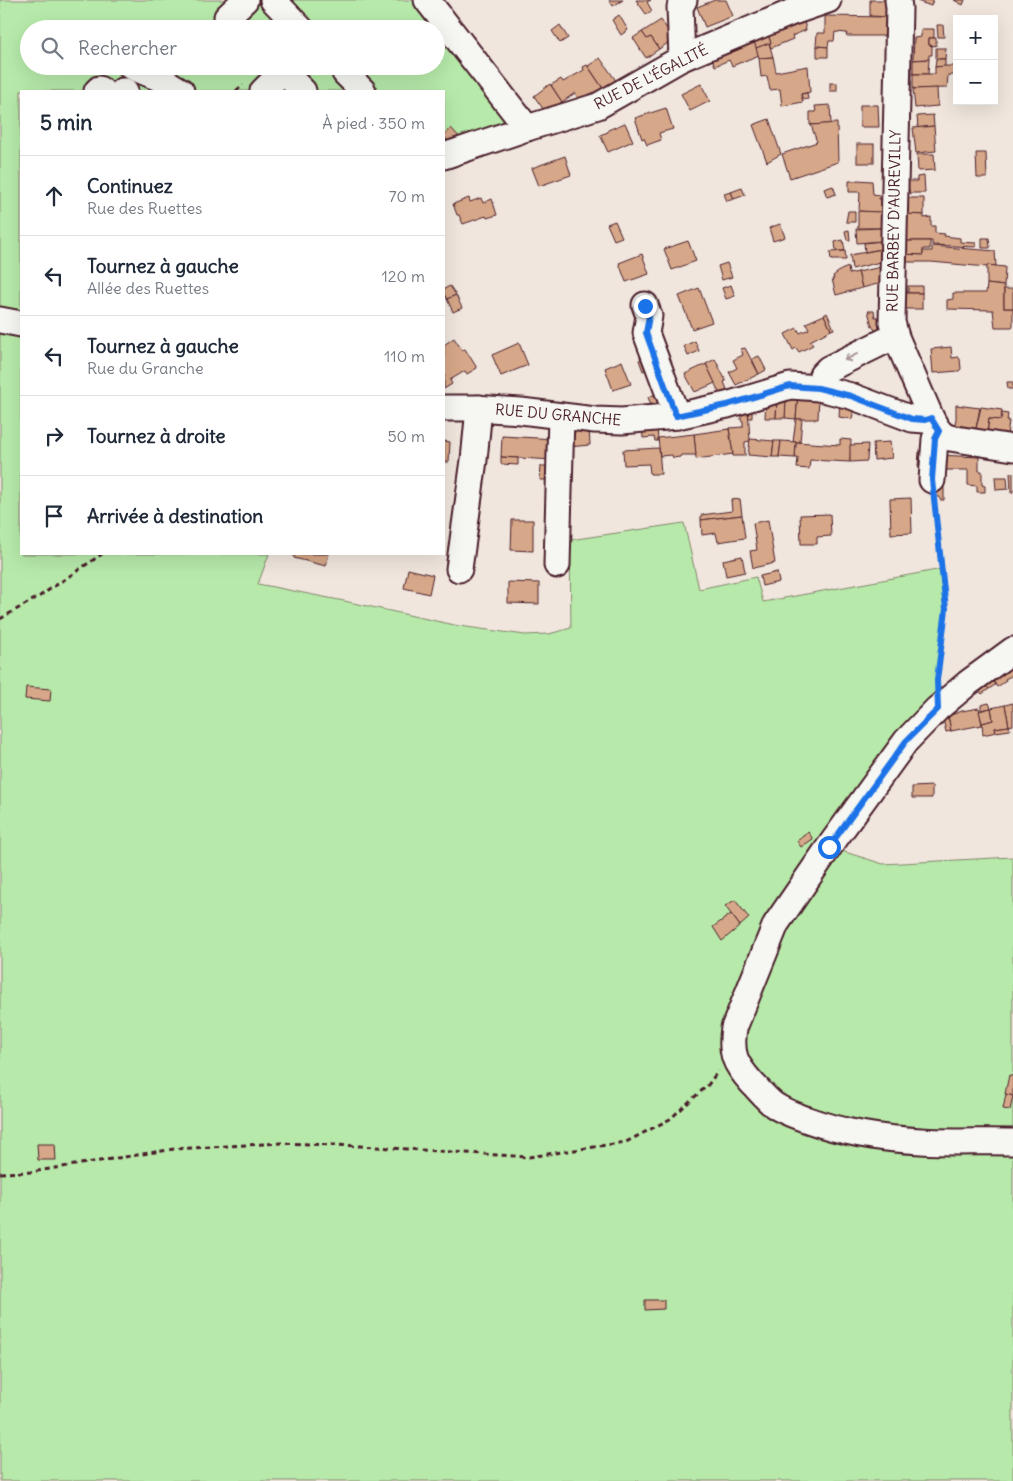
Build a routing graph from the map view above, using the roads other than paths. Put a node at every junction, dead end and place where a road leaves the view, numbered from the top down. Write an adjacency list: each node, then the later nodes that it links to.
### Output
1 (245, 0): 7 (street)
2 (273, 0): 8 (street)
3 (427, 0): 9 (street)
4 (684, 0): 11 (street)
5 (828, 0): 11 (street, RUE DE L'ÉGALITÉ)
6 (898, 0): 25 (street, RUE BARBEY D'AUREVILLY)
7 (225, 20)
8 (292, 20)
9 (443, 20)
10 (445, 23): 20 (street)
11 (682, 58): 20 (street, RUE DE L'ÉGALITÉ)
12 (151, 75): 16 (street)
13 (275, 75): 17 (street)
14 (286, 75): 18 (street)
15 (346, 75): 19 (street)
16 (188, 82)
17 (264, 90)
18 (302, 90)
19 (362, 90)
20 (527, 128): 21 (street, RUE DE L'ÉGALITÉ)
21 (445, 156)
22 (645, 306): 30 (street)
23 (0, 320): 24 (street)
24 (20, 324)
25 (896, 337): 26 (street, one-way to 26); 31 (street, RUE BARBEY D'AUREVILLY)
26 (818, 388): 30 (street, RUE DU GRANCHE); 31 (street, RUE DU GRANCHE)
27 (445, 408): 28 (street, RUE DU GRANCHE)
28 (479, 408): 29 (street, RUE DU GRANCHE); 35 (street)
29 (561, 416): 30 (street, RUE DU GRANCHE); 34 (street)
30 (676, 416)
31 (935, 424): 32 (street, RUE DU GRANCHE); 33 (street)
32 (1013, 448)
33 (932, 480)
34 (557, 565)
35 (459, 569)
36 (1013, 650): 37 (street)
37 (1013, 1142)

